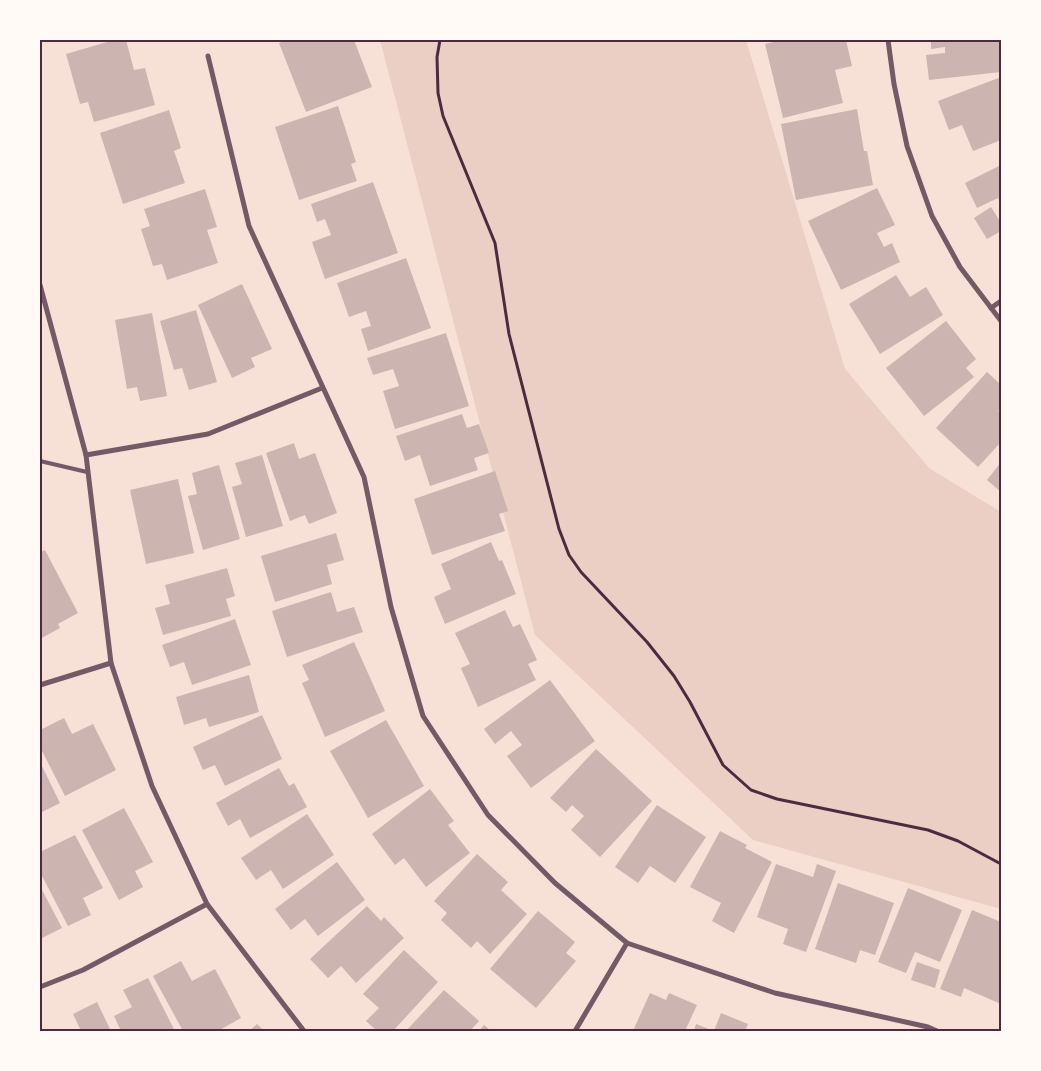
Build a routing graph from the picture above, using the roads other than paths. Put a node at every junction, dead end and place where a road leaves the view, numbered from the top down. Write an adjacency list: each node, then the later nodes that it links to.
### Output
1 (888, 40): 5 (street)
2 (208, 56): 7 (street)
3 (40, 285): 8 (street)
4 (1001, 301): 5 (street)
5 (991, 308): 6 (street)
6 (1001, 321)
7 (322, 388): 8 (street); 14 (street)
8 (86, 455): 10 (street)
9 (40, 462): 10 (lane)
10 (88, 472): 11 (street)
11 (111, 663): 12 (street); 13 (street)
12 (40, 686)
13 (206, 904): 15 (street); 16 (street)
14 (627, 943): 17 (street); 18 (street)
15 (40, 987)
16 (304, 1031)
17 (575, 1031)
18 (937, 1031)

